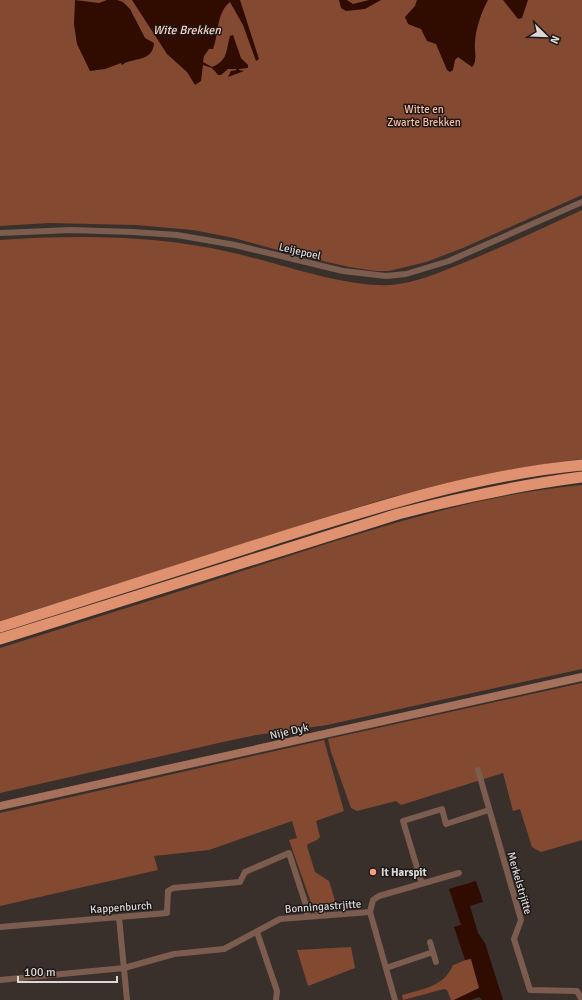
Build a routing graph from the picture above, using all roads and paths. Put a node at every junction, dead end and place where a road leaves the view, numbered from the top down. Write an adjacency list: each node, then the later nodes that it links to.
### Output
1 (582, 202): 2 (street, Leijepoel)
2 (0, 233)
3 (582, 465): 5 (highway)
4 (582, 477): 6 (highway)
5 (0, 627)
6 (0, 639)
7 (582, 677): 9 (street, Nije Dyk)
8 (478, 770): 10 (street, Merkelstrjitte)
9 (0, 806)
10 (489, 810): 12 (street); 27 (street, Merkelstrjitte)
11 (459, 873): 12 (street)
12 (422, 884): 13 (street)
13 (370, 912): 14 (street, Bonningastrjitte); 22 (street)
14 (307, 916): 15 (street, Kappenburch); 17 (street, Bonningastrjitte)
15 (119, 917): 16 (street, Kappenburch); 21 (street)
16 (0, 927)
17 (257, 932): 21 (street, Bonningastrjitte); 25 (street)
18 (430, 942): 19 (street)
19 (433, 952): 20 (street); 22 (street)
20 (436, 962)
21 (124, 968): 23 (street, Bonningastrjitte); 24 (street)
22 (386, 968): 26 (street)
23 (0, 980)
24 (127, 1000)
25 (276, 1000)
26 (395, 1000)
27 (582, 1000)

